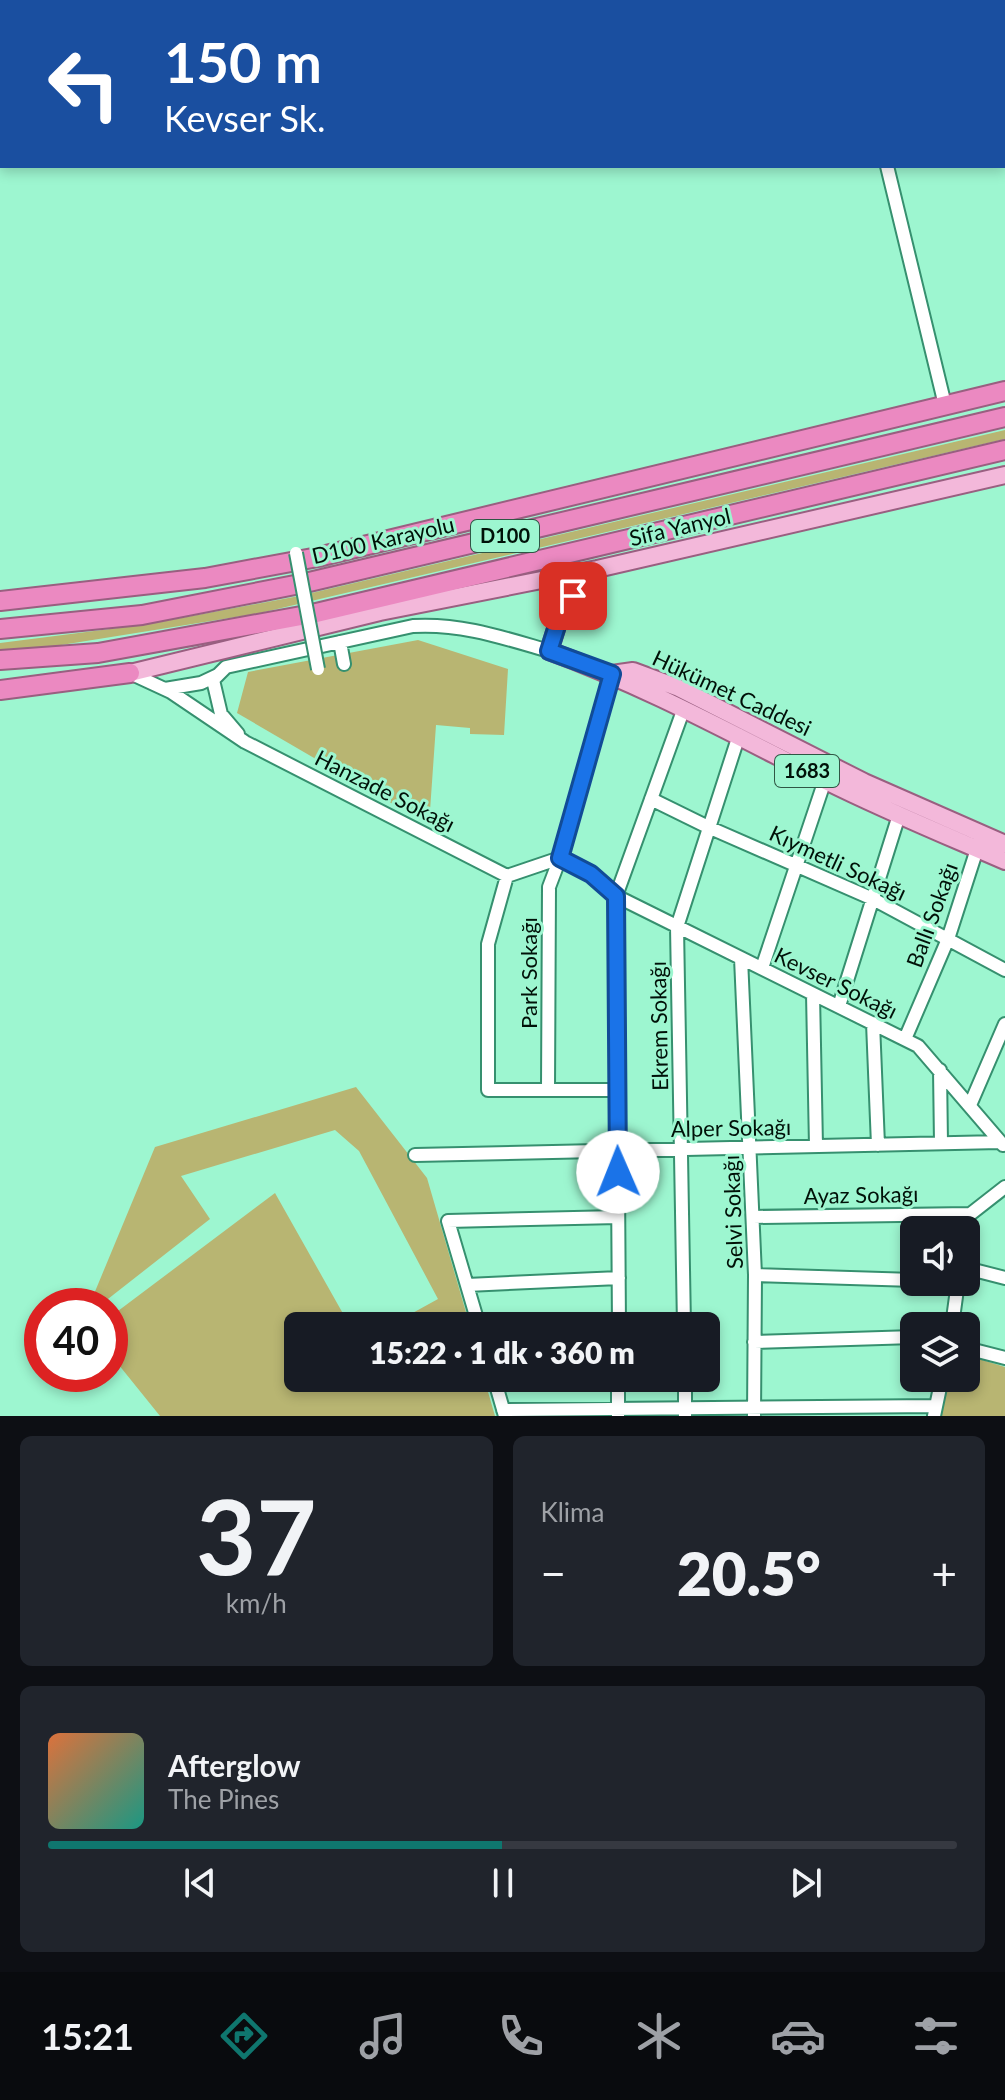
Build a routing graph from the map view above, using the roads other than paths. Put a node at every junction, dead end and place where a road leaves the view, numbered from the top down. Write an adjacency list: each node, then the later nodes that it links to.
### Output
1 (887, 168): 3 (street)
2 (1005, 391): 3 (highway)
3 (945, 405): 9 (highway)
4 (1005, 417): 10 (highway, D100 Karayolu / D100)
5 (1005, 450): 13 (highway, D100)
6 (1005, 475): 8 (main road, Sifa Yanyol)
7 (296, 553): 15 (street, bridge)
8 (597, 569): 12 (main road); 16 (main road, Sifa Yanyol)
9 (0, 601)
10 (0, 629)
11 (340, 642): 12 (street); 14 (street); 18 (street)
12 (549, 651): 17 (main road, Hükümet Caddesi)
13 (0, 660)
14 (344, 664)
15 (318, 669)
16 (130, 673): 19 (highway); 20 (street, Hanzade Sokağı)
17 (612, 674): 21 (main road, Hükümet Caddesi / 1683); 28 (main road, Hükümet Caddesi / 1683); 30 (street, Park Sokağı)
18 (218, 675): 20 (street); 23 (street)
19 (0, 688)
20 (165, 689): 23 (street, Hanzade Sokağı)
21 (684, 708): 22 (main road, Hükümet Caddesi / 1683); 25 (street)
22 (739, 735): 24 (main road, Hükümet Caddesi / 1683); 27 (street, Ekrem Sokağı)
23 (245, 742): 33 (street, Hanzade Sokağı)
24 (825, 780): 26 (main road, Hükümet Caddesi / 1683); 32 (street)
25 (651, 799): 27 (street, Kıymetli Sokağı); 34 (street)
26 (899, 815): 29 (main road, Hükümet Caddesi / 1683); 35 (street)
27 (708, 827): 32 (street, Kıymetli Sokağı); 36 (street, Ekrem Sokağı)
28 (1005, 844)
29 (977, 849): 31 (main road, Hükümet Caddesi / 1683); 37 (street, Ballı Sokağı)
30 (560, 858): 33 (street); 34 (street, Kevser Sokağı); 47 (street, Park Sokağı)
31 (1005, 861)
32 (795, 865): 35 (street, Kıymetli Sokağı); 39 (street)
33 (507, 876): 47 (street)
34 (616, 896): 36 (street, Kevser Sokağı); 48 (street)
35 (873, 899): 37 (street, Kıymetli Sokağı); 42 (street)
36 (677, 927): 38 (street, Kevser Sokağı); 55 (street, Ekrem Sokağı)
37 (948, 939): 40 (street, Kıymetli Sokağı); 45 (street, Ballı Sokağı)
38 (741, 958): 39 (street, Kevser Sokağı); 54 (street, Selvi Sokağı)
39 (762, 968): 41 (street, Kevser Sokağı)
40 (1005, 970)
41 (813, 994): 42 (street, Kevser Sokağı); 53 (street)
42 (839, 1006): 43 (street, Kevser Sokağı)
43 (873, 1023): 45 (street, Kevser Sokağı); 51 (street)
44 (1005, 1024): 49 (street)
45 (905, 1039): 46 (street, Kevser Sokağı)
46 (940, 1070): 49 (street, Kevser Sokağı); 50 (street)
47 (548, 1090): 48 (street)
48 (617, 1090): 56 (street)
49 (970, 1105): 52 (street, Kevser Sokağı)
50 (941, 1143): 51 (street, Alper Sokağı); 52 (street, Alper Sokağı)
51 (878, 1145): 53 (street, Alper Sokağı)
52 (1002, 1145)
53 (816, 1146): 54 (street, Alper Sokağı)
54 (751, 1148): 55 (street, Alper Sokağı); 62 (street, Selvi Sokağı)
55 (681, 1149): 56 (street, Alper Sokağı); 71 (street, Ekrem Sokağı)
56 (618, 1150): 57 (street, Alper Sokağı); 61 (street)
57 (415, 1155)
58 (1005, 1187): 59 (street)
59 (970, 1214): 60 (street); 62 (street, Ayaz Sokağı)
60 (968, 1216)
61 (618, 1217): 65 (street); 68 (street)
62 (753, 1217): 64 (street, Selvi Sokağı)
63 (980, 1272): 66 (street)
64 (755, 1275): 67 (street); 73 (street, Selvi Sokağı)
65 (619, 1278): 68 (street); 70 (street)
66 (1005, 1278)
67 (900, 1280)
68 (467, 1285): 69 (street)
69 (475, 1312)
70 (619, 1312)
71 (684, 1312)
72 (900, 1337): 73 (street)
73 (754, 1342): 80 (street, Selvi Sokağı)
74 (980, 1352): 75 (street)
75 (1005, 1358)
76 (498, 1392): 81 (street)
77 (935, 1411): 80 (street)
78 (618, 1412): 79 (street); 81 (street)
79 (685, 1412): 80 (street)
80 (754, 1412)
81 (504, 1413)

